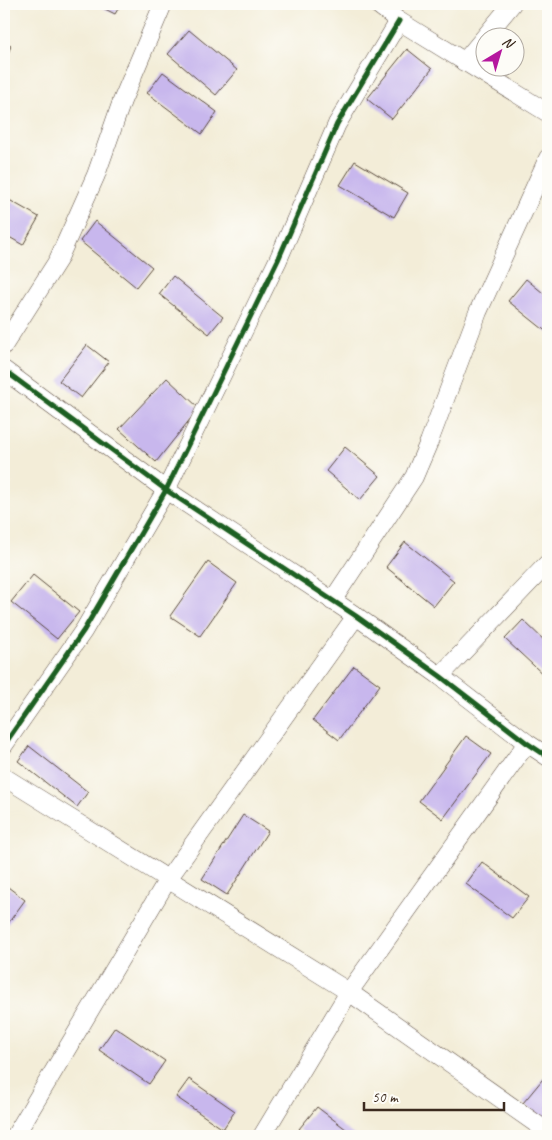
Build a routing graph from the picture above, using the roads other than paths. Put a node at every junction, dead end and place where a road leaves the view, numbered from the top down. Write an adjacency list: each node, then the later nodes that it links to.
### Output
1 (163, 4): 8 (street)
2 (377, 4): 4 (street)
3 (512, 4): 5 (street)
4 (399, 21): 5 (street); 10 (street)
5 (464, 62): 6 (street)
6 (548, 113)
7 (548, 158): 12 (street)
8 (4, 346)
9 (4, 370): 10 (street)
10 (166, 490): 12 (street); 16 (street)
11 (548, 563): 14 (street)
12 (332, 601): 13 (street)
13 (356, 616): 14 (street); 19 (street)
14 (440, 676): 15 (street)
15 (527, 743): 17 (street); 20 (street)
16 (4, 745)
17 (548, 757)
18 (4, 777): 19 (street)
19 (168, 879): 20 (street); 22 (street)
20 (349, 992): 21 (street); 23 (street)
21 (548, 1132)
22 (15, 1136)
23 (262, 1136)

